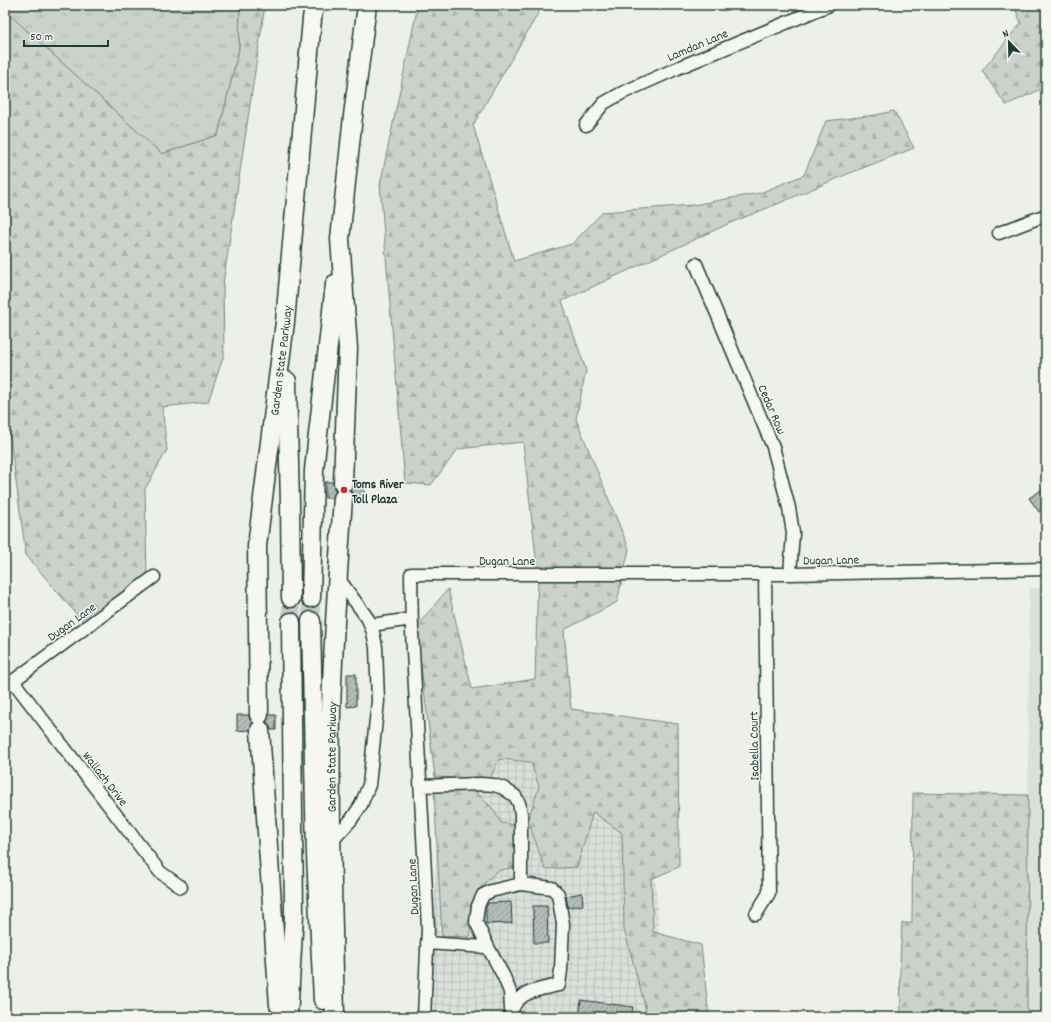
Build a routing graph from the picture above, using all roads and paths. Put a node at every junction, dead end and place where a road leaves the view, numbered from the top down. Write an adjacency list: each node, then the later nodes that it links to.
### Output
1 (314, 5): 9 (highway, Garden State Parkway)
2 (367, 5): 7 (highway, Garden State Parkway)
3 (829, 5): 4 (street, Lamdan Lane)
4 (586, 125)
5 (1046, 215): 6 (street)
6 (999, 233)
7 (340, 239): 14 (highway, Garden State Parkway); 16 (highway)
8 (696, 264): 12 (street, Cedar Row)
9 (285, 322): 15 (highway); 30 (highway, Garden State Parkway)
10 (1046, 570): 12 (street, Dugan Lane)
11 (765, 574): 12 (street, Dugan Lane); 17 (street, Dugan Lane); 26 (street, Isabella Court)
12 (790, 574)
13 (154, 577): 21 (street, Dugan Lane)
14 (338, 578): 20 (street); 23 (highway, Garden State Parkway)
15 (291, 598)
16 (311, 598)
17 (412, 619): 20 (street); 22 (street, Dugan Lane)
18 (291, 622): 31 (highway)
19 (311, 622): 32 (highway)
20 (371, 625): 23 (street)
21 (9, 684): 25 (street, Wallach Drive)
22 (420, 786): 24 (street); 27 (street, Dugan Lane)
23 (332, 841): 33 (highway, Garden State Parkway)
24 (521, 884): 28 (street); 29 (street)
25 (181, 887)
26 (756, 914)
27 (427, 943): 28 (street); 34 (street, Dugan Lane)
28 (489, 949): 29 (street)
29 (511, 1013)
30 (280, 1017)
31 (288, 1017)
32 (324, 1017)
33 (335, 1017)
34 (424, 1017)

